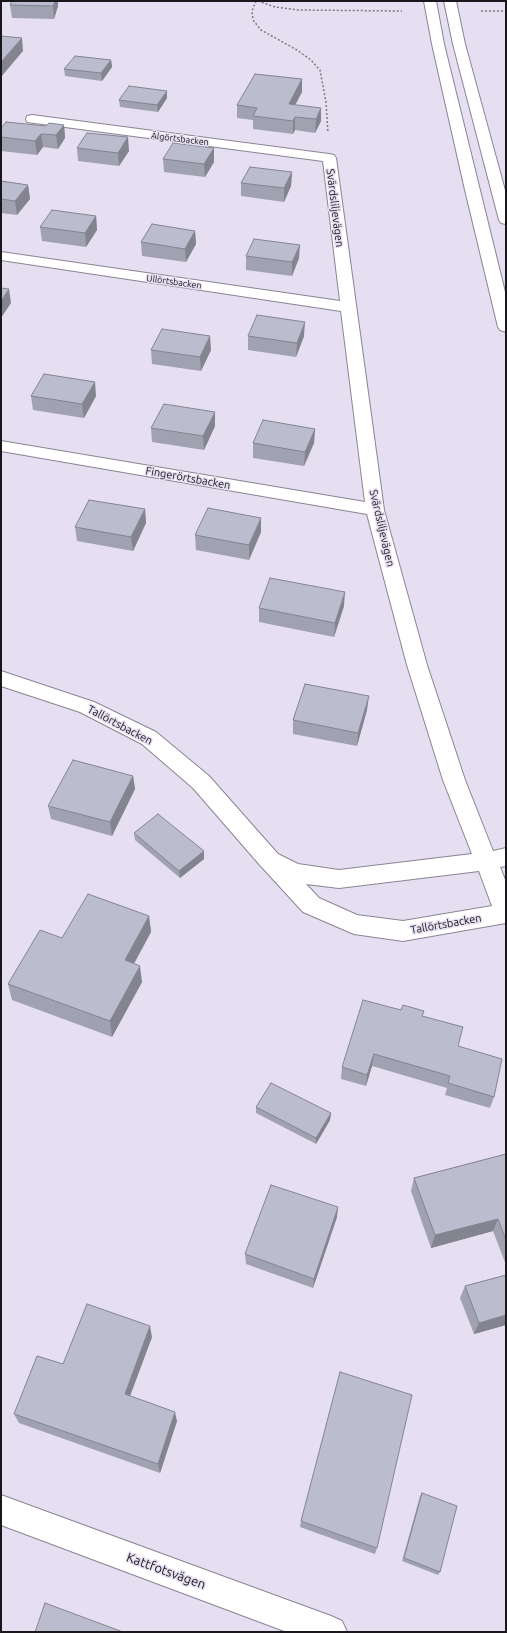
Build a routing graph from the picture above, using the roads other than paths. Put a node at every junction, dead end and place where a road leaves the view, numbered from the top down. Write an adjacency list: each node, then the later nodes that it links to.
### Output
1 (430, 1): 8 (main road)
2 (450, 1): 5 (main road)
3 (32, 119): 4 (main road, Älgörtsbacken)
4 (329, 158): 7 (main road, Svärdsliljevägen)
5 (506, 220)
6 (1, 256): 7 (main road, Ullörtsbacken)
7 (348, 307): 10 (main road, Svärdsliljevägen)
8 (506, 327)
9 (1, 446): 10 (main road, Fingerörtsbacken)
10 (375, 510): 13 (main road, Svärdsliljevägen)
11 (1, 678): 12 (main road, Tallörtsbacken)
12 (266, 858): 13 (main road, Tallörtsbacken); 14 (main road, Tallörtsbacken)
13 (497, 859): 14 (main road, Svärdsliljevägen)
14 (506, 912)
15 (1, 1510): 16 (main road, Kattfotsvägen)
16 (331, 1632)

